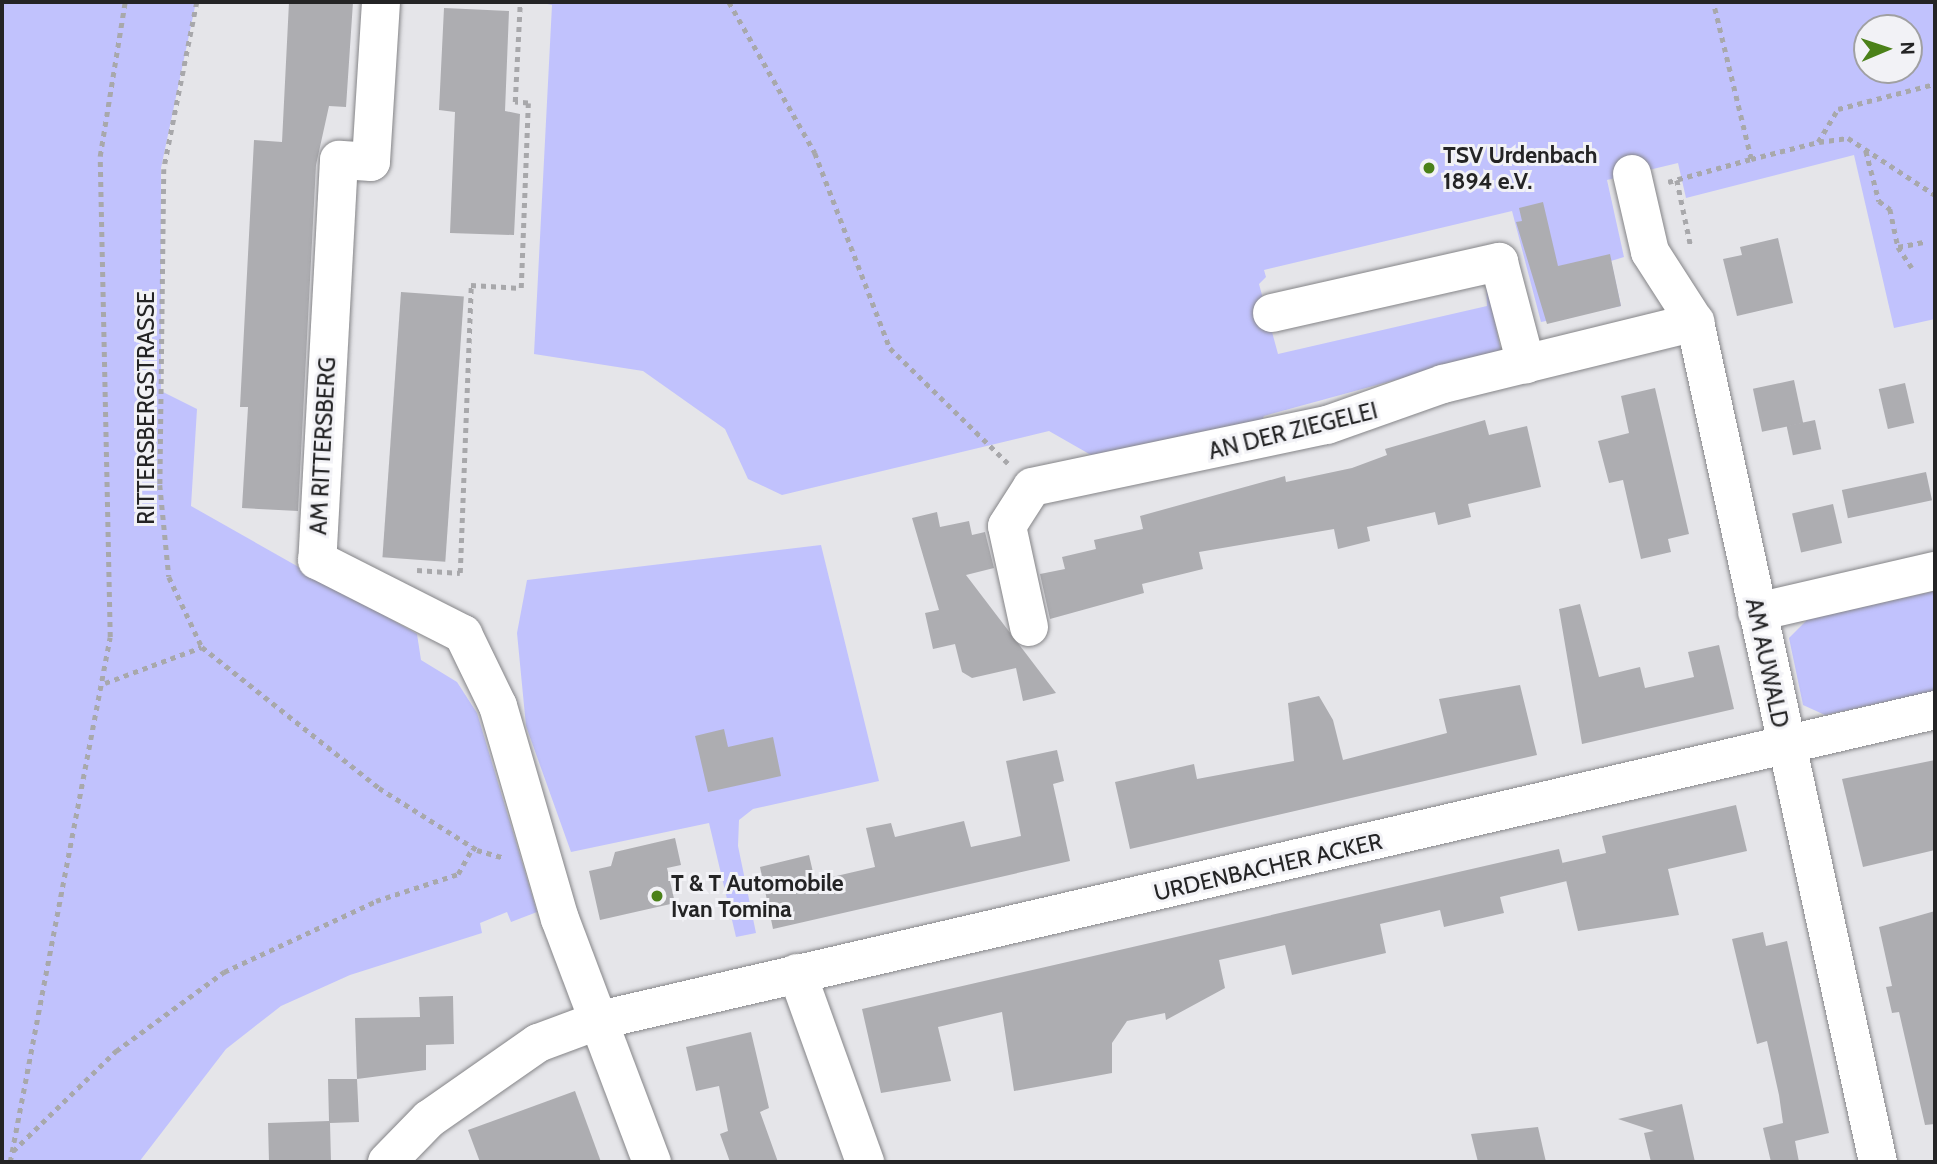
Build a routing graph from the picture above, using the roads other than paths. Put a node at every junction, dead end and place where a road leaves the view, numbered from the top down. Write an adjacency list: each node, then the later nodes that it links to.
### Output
1 (380, 2): 12 (street, AM RITTERSBERG)
2 (1634, 182): 4 (street, AM AUWALD)
3 (1272, 313): 5 (street)
4 (1695, 322): 5 (street, AN DER ZIEGELEI); 7 (street, AM AUWALD)
5 (1525, 364): 8 (street, AN DER ZIEGELEI)
6 (1935, 571): 7 (street)
7 (1757, 611): 10 (street, AM AUWALD)
8 (1029, 627)
9 (1935, 710): 10 (street, URDENBACHER ACKER)
10 (1784, 745): 11 (street, URDENBACHER ACKER); 16 (street, AM AUWALD)
11 (797, 973): 12 (street, URDENBACHER ACKER); 15 (street)
12 (600, 1020): 13 (street, URDENBACHER ACKER); 14 (street, AM RITTERSBERG)
13 (387, 1162)
14 (652, 1162)
15 (865, 1162)
16 (1878, 1162)

